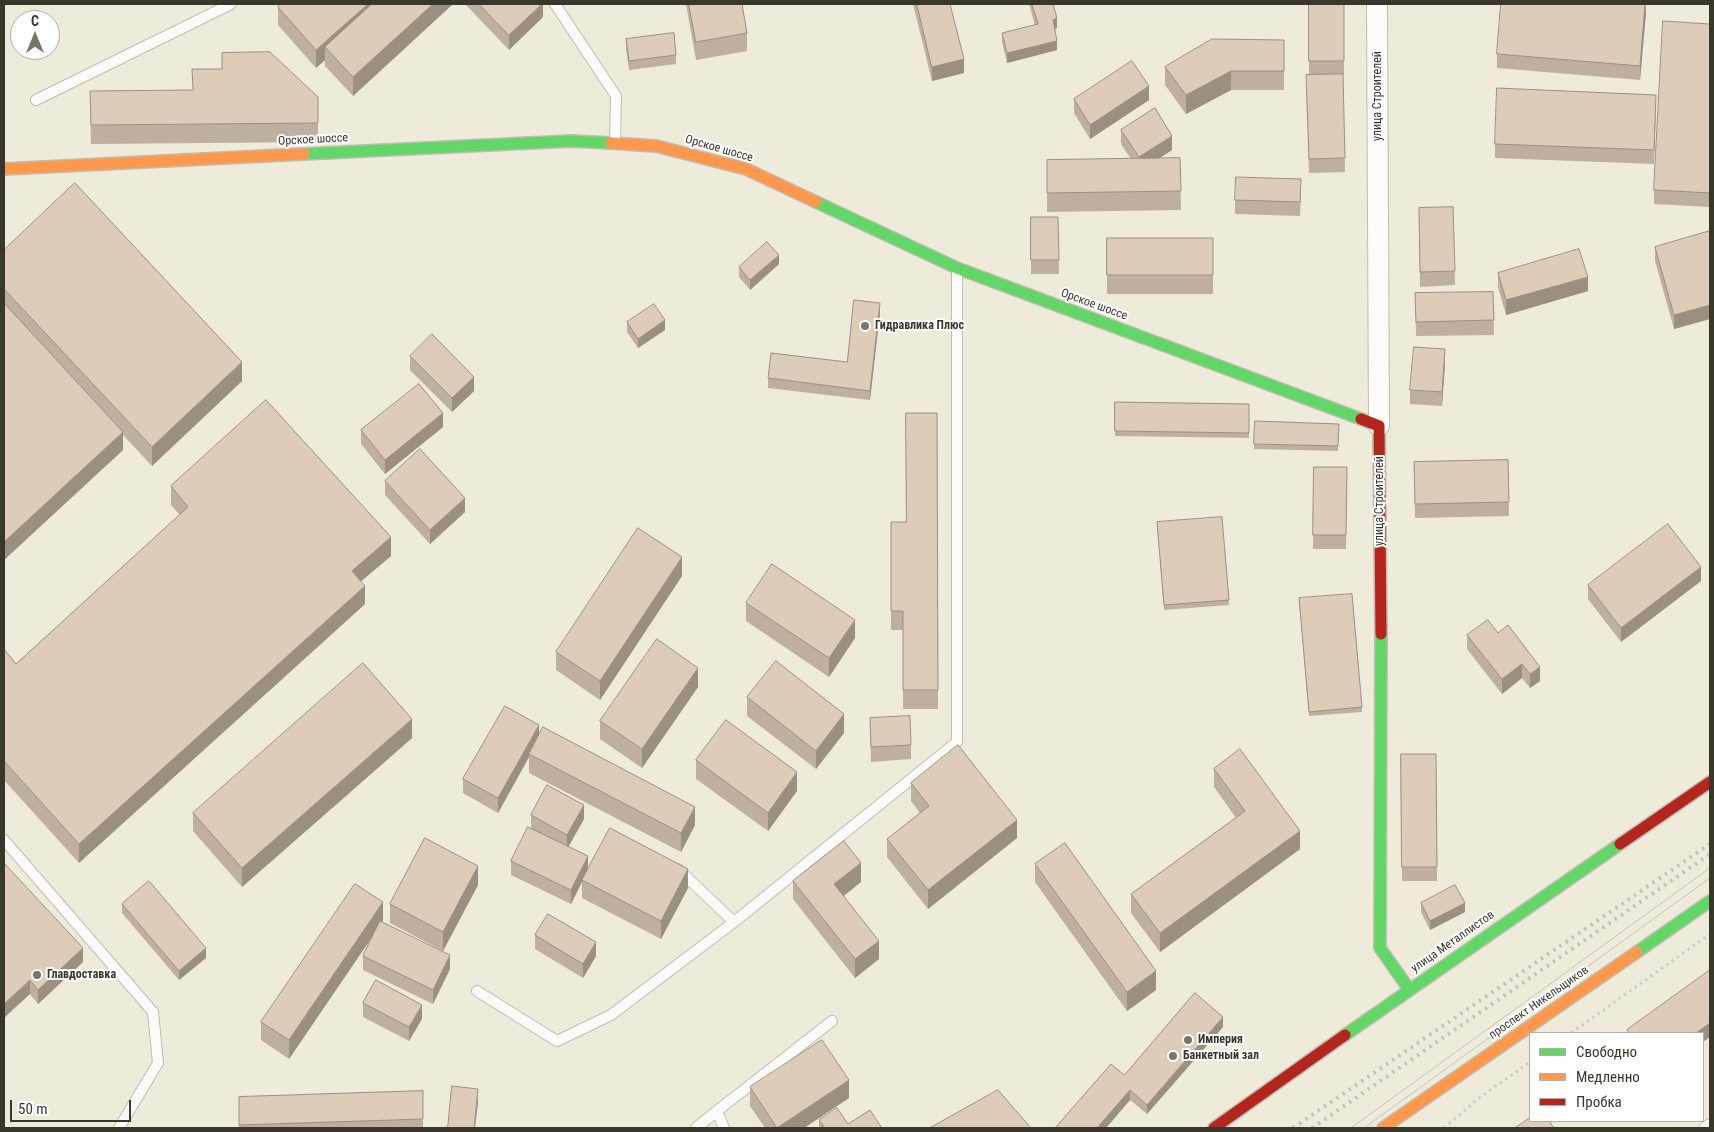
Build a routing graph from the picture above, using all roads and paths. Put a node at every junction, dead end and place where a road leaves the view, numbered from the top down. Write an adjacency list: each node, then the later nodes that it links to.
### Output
1 (231, 4): 4 (lane)
2 (555, 4): 5 (lane)
3 (1377, 4): 8 (street, улица Строителей)
4 (36, 100)
5 (615, 144): 6 (street, Орское шоссе); 7 (street, Орское шоссе)
6 (4, 169)
7 (957, 268): 8 (street, Орское шоссе); 13 (lane)
8 (1379, 426): 15 (street, улица Строителей)
9 (1710, 782): 15 (street, улица Металлистов)
10 (4, 840): 22 (lane)
11 (674, 866): 13 (lane)
12 (1710, 901): 26 (street, проспект Никельщиков)
13 (734, 922): 16 (lane)
14 (1710, 934): 18 (path)
15 (1409, 989): 25 (street, улица Металлистов)
16 (477, 991)
17 (832, 1021): 20 (lane)
18 (1572, 1032)
19 (1529, 1063): 27 (path)
20 (717, 1111): 23 (lane); 24 (lane)
21 (1710, 1124): 28 (lane)
22 (119, 1128)
23 (696, 1128)
24 (724, 1128)
25 (1214, 1128)
26 (1382, 1128)
27 (1444, 1128)
28 (1704, 1128)

